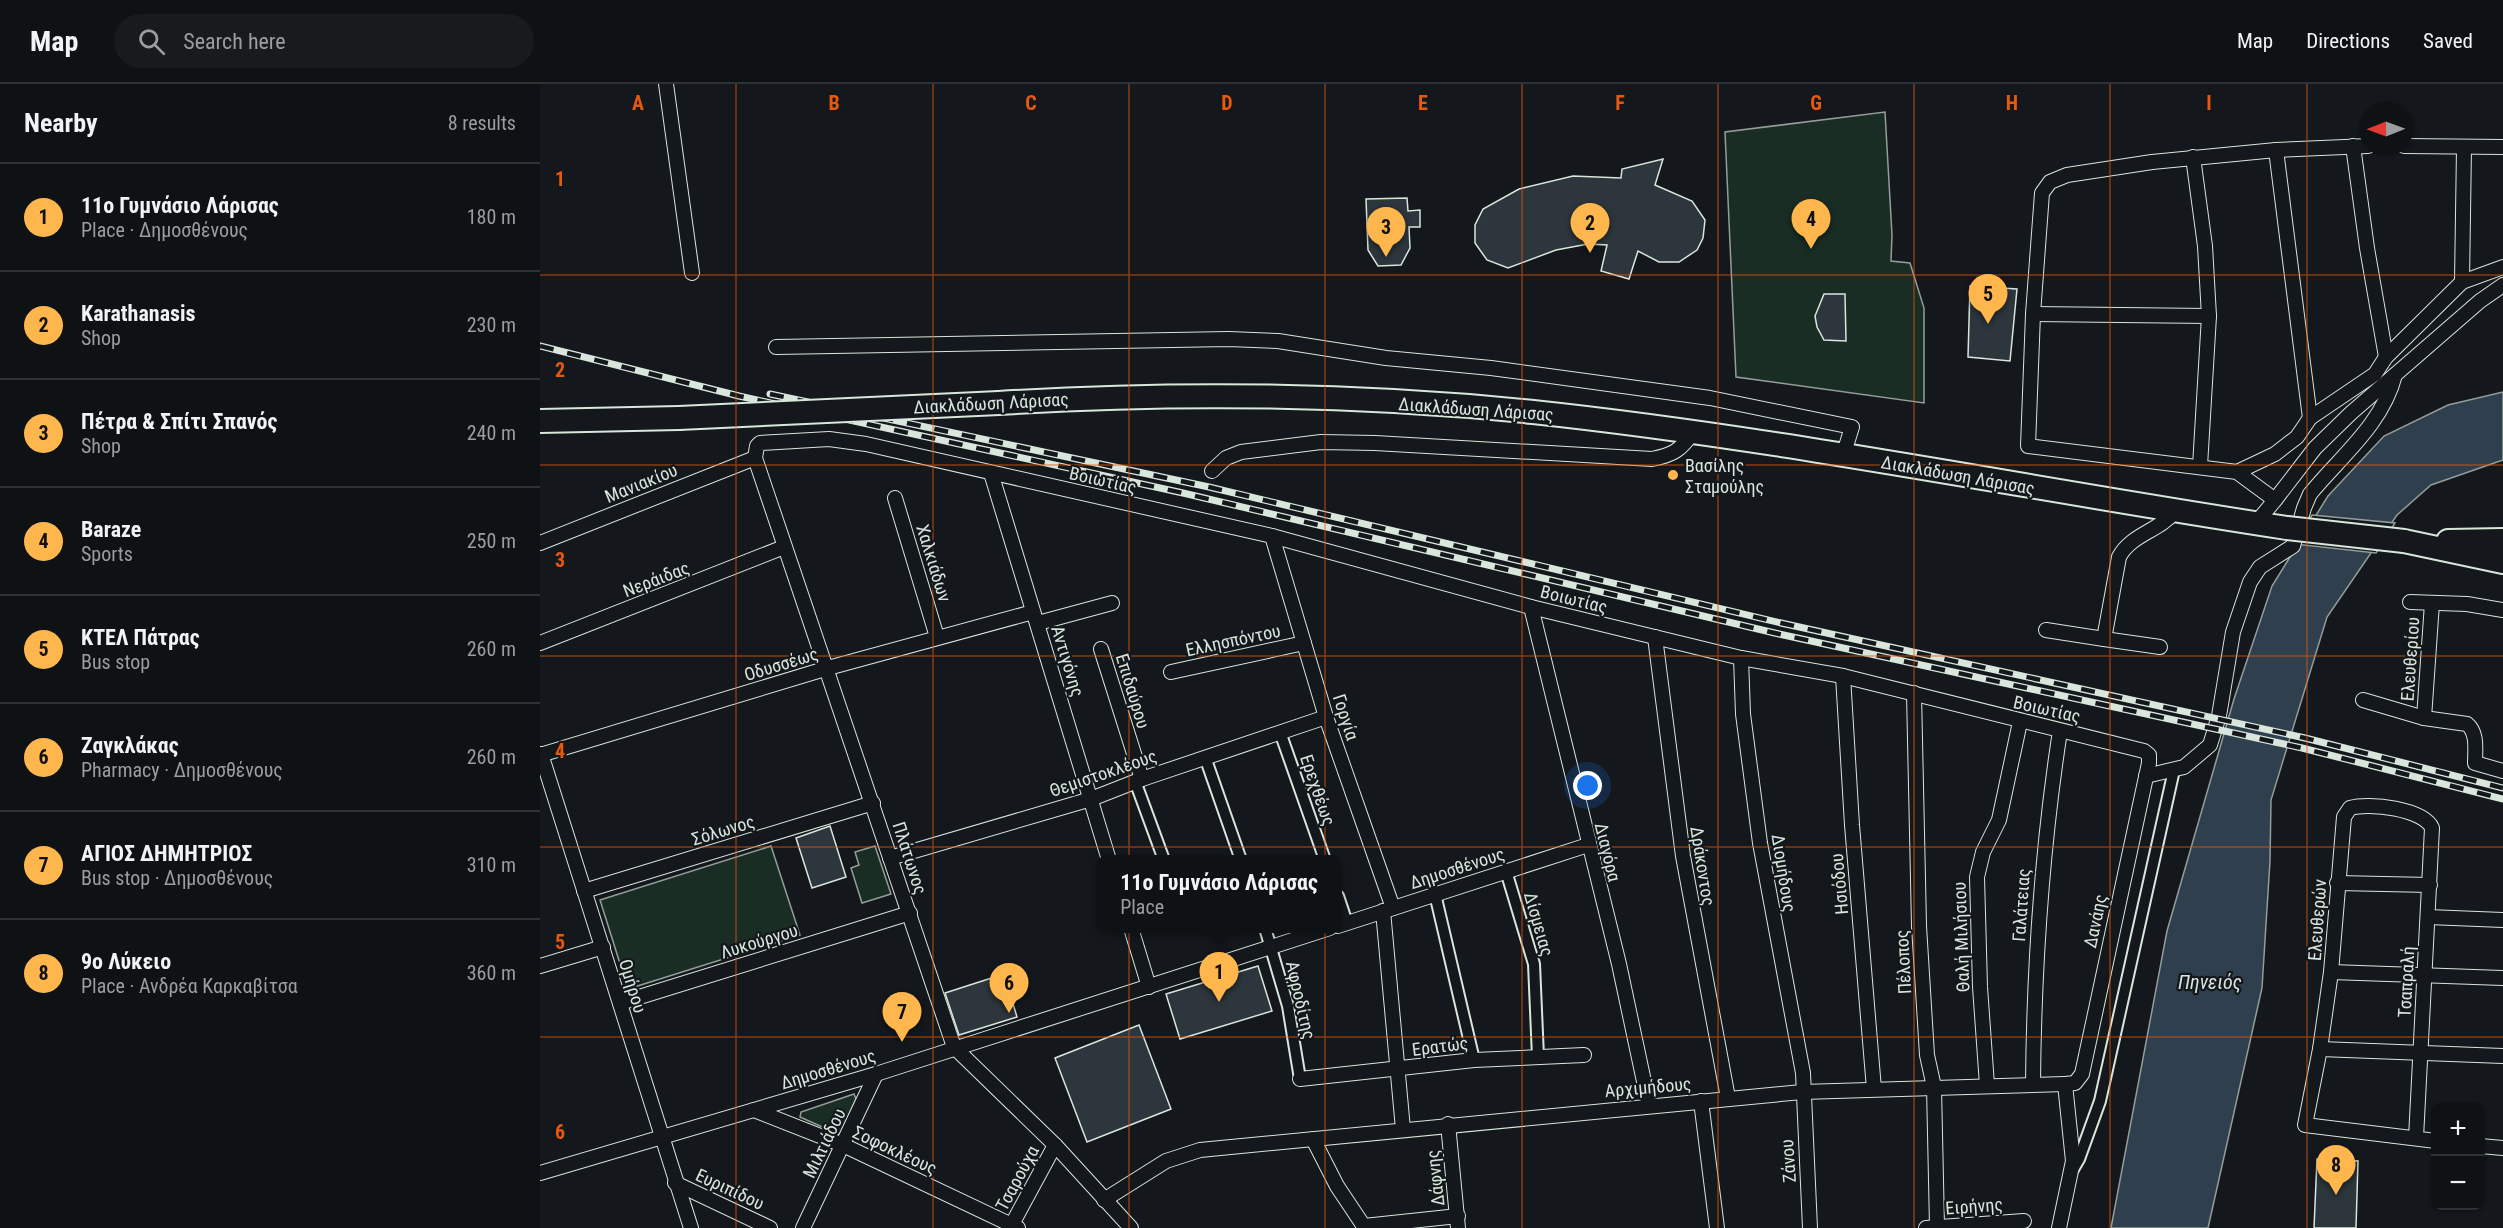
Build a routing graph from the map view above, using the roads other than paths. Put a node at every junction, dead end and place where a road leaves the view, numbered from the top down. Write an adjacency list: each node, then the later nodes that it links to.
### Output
1 (666, 84): 10 (street)
2 (2353, 146): 3 (street); 7 (street); 16 (street)
3 (2359, 146)
4 (2413, 146): 5 (street)
5 (2464, 147): 6 (street); 11 (street)
6 (2503, 147)
7 (2276, 150): 8 (street); 18 (street)
8 (2193, 157): 13 (street); 14 (street)
9 (2503, 267): 11 (street)
10 (692, 273)
11 (2462, 282): 16 (street)
12 (2503, 285): 17 (street)
13 (2033, 314): 14 (street); 23 (street)
14 (2209, 316): 23 (street)
15 (776, 347): 21 (street)
16 (2386, 357): 18 (street)
17 (2395, 375): 28 (street); 65 (street)
18 (2310, 418): 25 (street)
19 (540, 422): 20 (main road, Διακλάδωση Λάρισας, bridge)
20 (1693, 432): 21 (main road, Διακλάδωση Λάρισας); 24 (street)
21 (1843, 456): 29 (main road, Διακλάδωση Λάρισας)
22 (755, 458): 26 (street, Βοιωτίας); 34 (street, Μανιακίου); 35 (street, Πλάτωνος)
23 (2200, 466): 25 (street)
24 (1212, 471)
25 (2237, 472): 28 (street)
26 (991, 473): 31 (street, Βοιωτίας); 42 (street, Αντιγόνης)
27 (895, 498): 45 (street, Χαλκιάδων)
28 (2275, 500): 30 (street)
29 (2175, 511): 30 (main road, Διακλάδωση Λάρισας); 46 (street)
30 (2256, 523): 33 (main road, Διακλάδωση Λάρισας, bridge)
31 (1272, 536): 40 (street, Βοιωτίας); 48 (street, Γοργία)
32 (2503, 540): 33 (main road, Διακλάδωση Λάρισας)
33 (2404, 541): 36 (main road, Διακλάδωση Λάρισας)
34 (540, 543)
35 (784, 547): 47 (street, Νεράιδας); 52 (street, Πλάτωνος)
36 (2503, 562)
37 (2410, 602): 39 (street)
38 (1112, 603): 42 (street, Οδυσσέως)
39 (2432, 603): 41 (street); 58 (street, Ελευθερίου)
40 (1531, 607): 44 (street, Βοιωτίας); 72 (street, Διαγόρα)
41 (2503, 610)
42 (1035, 617): 45 (street, Οδυσσέως); 69 (street, Αντιγόνης)
43 (2046, 630): 46 (street)
44 (1655, 637): 51 (street, Βοιωτίας); 115 (street, Δράκοντος)
45 (937, 638): 52 (street, Οδυσσέως)
46 (2104, 639): 49 (street)
47 (540, 643)
48 (1304, 643): 53 (street, Ελλησπόντου); 57 (street, Γοργία)
49 (2160, 647)
50 (1101, 649): 68 (street, Επιδαύρου)
51 (1742, 658): 54 (street, Βοιωτίας); 114 (street, Διομήδους)
52 (828, 668): 62 (street, Οδυσσέως); 70 (street, Πλάτωνος)
53 (1171, 672)
54 (1843, 676): 55 (street, Βοιωτίας); 113 (street, Ησιόδου)
55 (1914, 693): 59 (street, Βοιωτίας); 112 (street, Πέλοπος)
56 (2363, 700): 58 (street, Ελευθερίου)
57 (1326, 717): 61 (street, Θεμιστοκλέους); 83 (street, Γοργία)
58 (2424, 718): 66 (street, Ελευθερίου)
59 (2020, 722): 60 (street, Βοιωτίας); 111 (street, Θαλή Μιλήσιου)
60 (2060, 730): 63 (street, Βοιωτίας); 109 (street, Γαλάτειας)
61 (1280, 732): 64 (street, Θεμιστοκλέους); 76 (street, Ερεχθέως)
62 (541, 755): 81 (street, Ομήρου)
63 (2149, 755): 67 (street, Δανάης)
64 (1205, 757): 68 (street, Θεμιστοκλέους); 75 (street)
65 (2174, 770): 67 (street); 129 (street)
66 (2503, 771)
67 (2146, 776): 110 (street, Δανάης)
68 (1138, 780): 69 (street, Θεμιστοκλέους); 74 (street)
69 (1091, 799): 73 (street, Αντιγόνης); 77 (street, Θεμιστοκλέους)
70 (873, 803): 77 (street, Πλάτωνος); 81 (street, Σόλωνος)
71 (2432, 828): 79 (street, Ελευθερών); 80 (street, Τσαπραλή)
72 (1588, 845): 78 (street, Δημοσθένους); 117 (street, Διαγόρα)
73 (1108, 855)
74 (1162, 855)
75 (1239, 855)
76 (1323, 855)
77 (890, 858): 84 (street, Πλάτωνος)
78 (1506, 871): 82 (street, Δημοσθένους); 104 (street, Δίσμειας)
79 (2337, 883): 80 (street); 94 (street, Ελευθερών)
80 (2430, 885): 85 (street, Τσαπραλή)
81 (584, 891): 91 (street, Ομήρου)
82 (1435, 894): 83 (street, Δημοσθένους); 105 (street)
83 (1388, 909): 87 (street, Δημοσθένους); 106 (street, Γοργία)
84 (910, 913): 98 (street, Λυκούργου); 99 (street, Πλάτωνος)
85 (2428, 917): 86 (street); 95 (street, Τσαπραλή)
86 (2503, 920)
87 (1342, 924)
88 (1133, 933): 97 (street)
89 (1267, 933): 92 (street, Αφροδίτης)
90 (1315, 933): 92 (street, Δημοσθένους)
91 (603, 947): 93 (street); 98 (street, Ομήρου)
92 (1272, 947): 97 (street, Δημοσθένους); 108 (street, Αφροδίτης)
93 (540, 966)
94 (2331, 972): 95 (street); 100 (street, Ελευθερών)
95 (2425, 974): 96 (street); 101 (street, Τσαπραλή)
96 (2503, 978)
97 (1149, 987): 99 (street, Δημοσθένους)
98 (620, 1003): 122 (street, Ομήρου)
99 (954, 1047): 107 (street, Δημοσθένους); 125 (street, Πλάτωνος)
100 (2320, 1049): 101 (street); 121 (street, Ελευθερών)
101 (2420, 1053): 103 (street); 121 (street, Τσαπραλή)
102 (1584, 1055): 104 (street, Ερατώς)
103 (2503, 1056)
104 (1538, 1057): 105 (street, Ερατώς)
105 (1474, 1060): 106 (street, Ερατώς)
106 (1398, 1070): 108 (street, Ερατώς); 120 (street, Γοργία)
107 (876, 1074): 118 (street, Δημοσθένους); 126 (street, Μιλτιάδου)
108 (1300, 1079)
109 (2033, 1084): 110 (street, Αρχιμήδους); 111 (street, Αρχιμήδους)
110 (2065, 1084): 129 (street)
111 (1988, 1085): 112 (street, Αρχιμήδους)
112 (1934, 1087): 113 (street, Αρχιμήδους); 137 (street, Πέλοπος)
113 (1874, 1089): 114 (street, Αρχιμήδους)
114 (1802, 1092): 115 (street, Αρχιμήδους); 143 (street, Ζάνου)
115 (1728, 1098): 116 (street, Αρχιμήδους)
116 (1701, 1101): 117 (street, Αρχιμήδους); 142 (street)
117 (1649, 1105): 119 (street, Αρχιμήδους)
118 (754, 1110): 122 (street, Δημοσθένους); 126 (street, Σοφοκλέους)
119 (1448, 1124): 120 (street, Αρχιμήδους); 134 (street, Δάφνης)
120 (1403, 1129): 123 (street, Αρχιμήδους)
121 (2416, 1138): 124 (street)
122 (661, 1139): 130 (street, Δημοσθένους); 131 (street, Ομήρου)
123 (1313, 1139): 132 (street, Αρχιμήδους); 136 (street)
124 (2431, 1140)
125 (1055, 1145): 132 (street, Πλάτωνος); 135 (street, Τσαρούχα)
126 (843, 1146): 135 (street, Σοφοκλέους); 140 (street, Μιλτιάδου)
127 (2485, 1146): 128 (street)
128 (2503, 1148)
129 (2072, 1171): 144 (street)
130 (540, 1173)
131 (675, 1183): 138 (street, Ομήρου); 139 (street, Ευριπίδου)
132 (1104, 1200): 141 (street, Πλάτωνος)
133 (2024, 1221): 137 (street, Ειρήνης)
134 (1458, 1222): 136 (street)
135 (1013, 1227)
136 (1364, 1227)
137 (1932, 1227)
138 (691, 1228)
139 (770, 1228)
140 (803, 1228)
141 (1131, 1228)
142 (1717, 1228)
143 (1810, 1228)
144 (2059, 1228)

